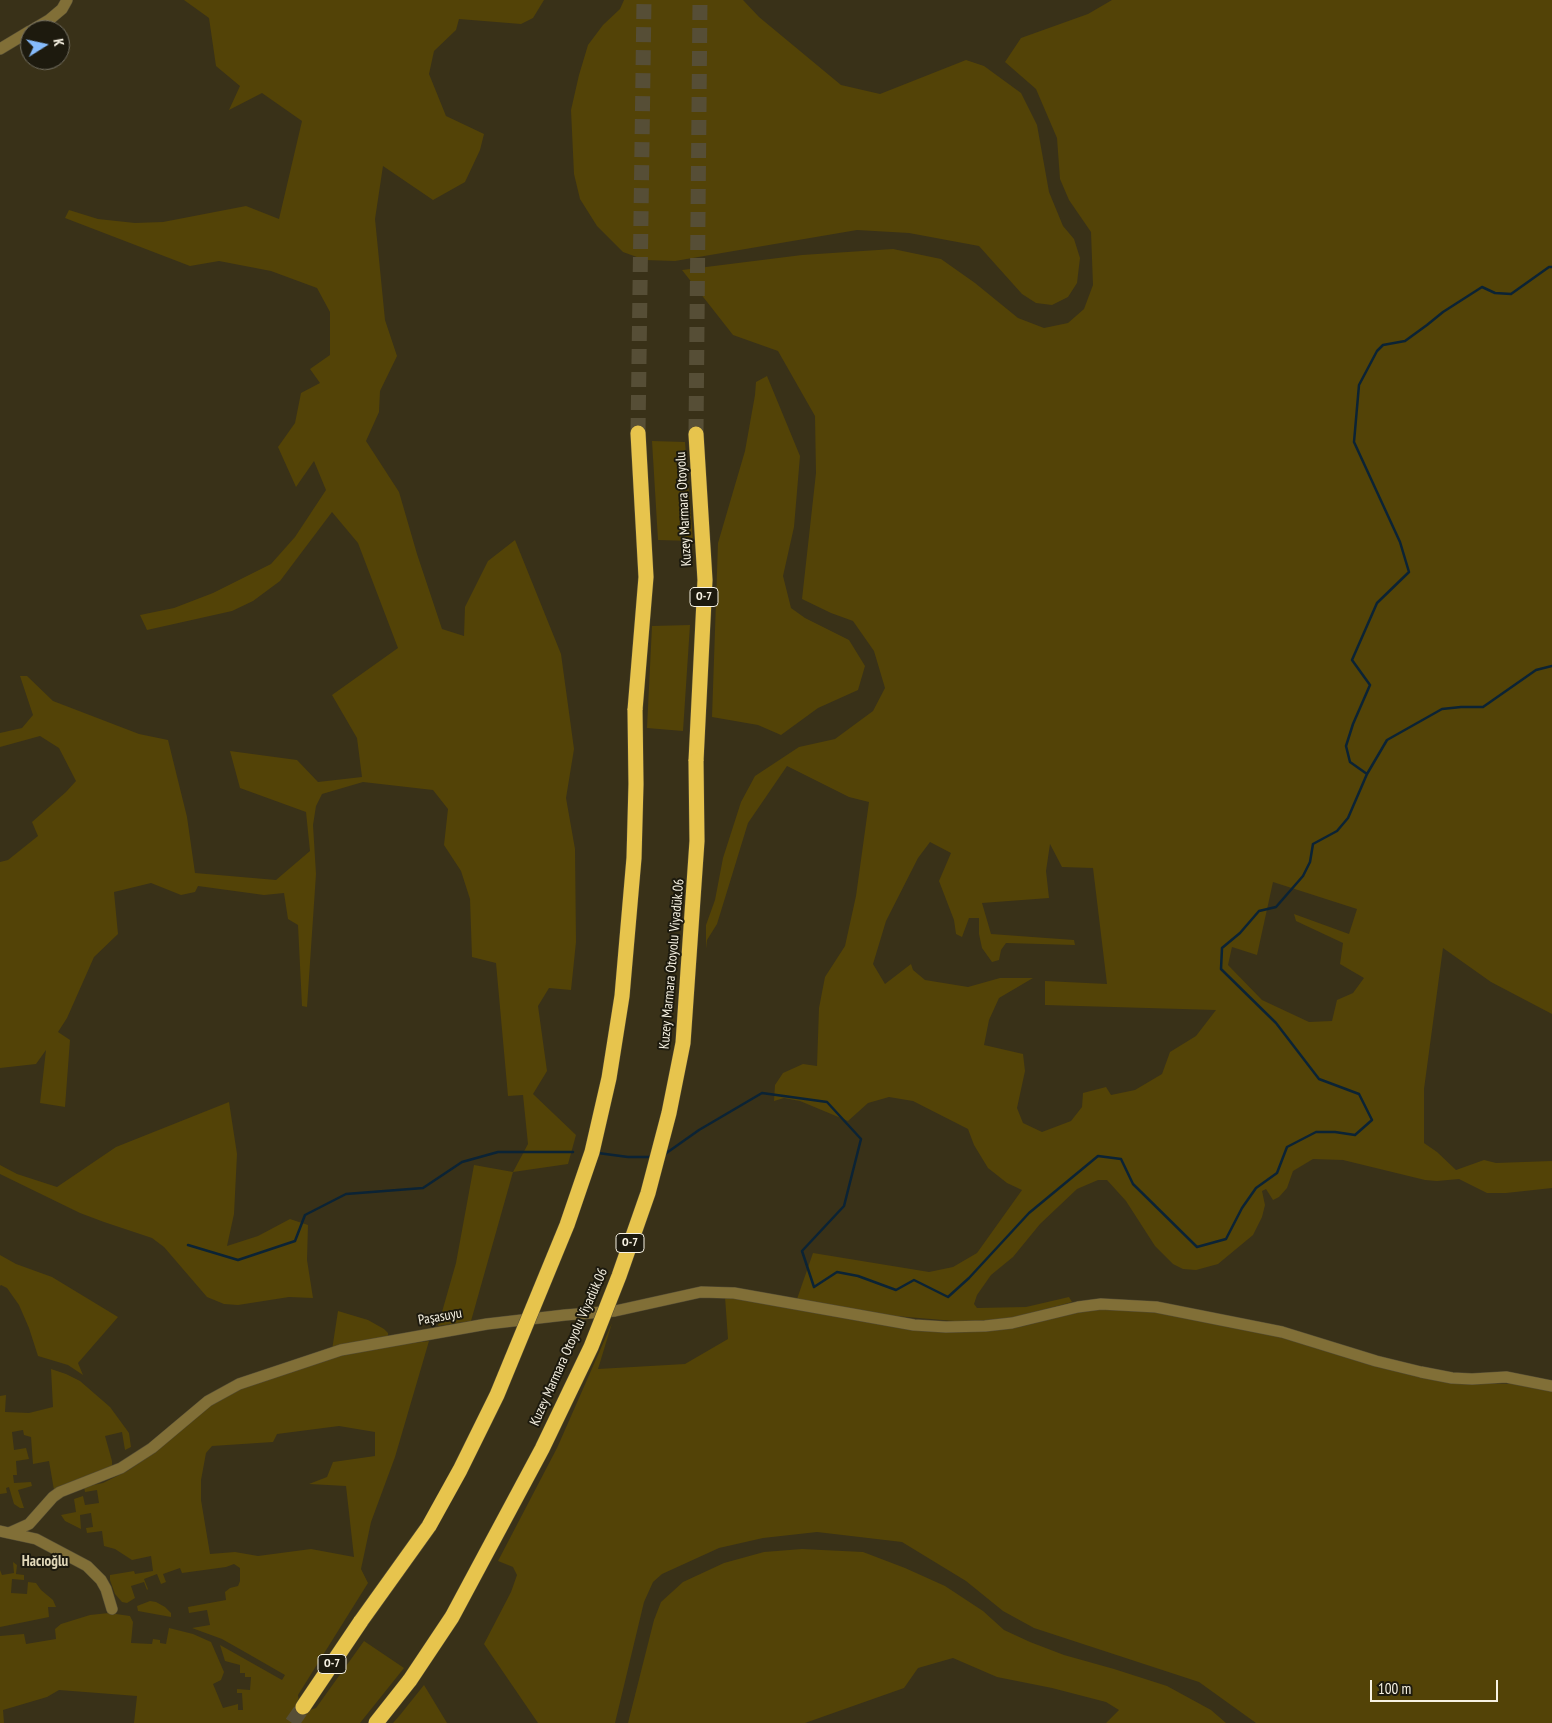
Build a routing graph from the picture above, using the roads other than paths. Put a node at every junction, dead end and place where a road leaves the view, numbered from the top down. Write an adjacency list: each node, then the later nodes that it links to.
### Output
1 (67, 0): 2 (street)
2 (50, 20)
3 (20, 37): 4 (street)
4 (0, 49)
5 (638, 433): 11 (highway, O-7, bridge)
6 (696, 434): 7 (highway, Kuzey Marmara Otoyolu / O-7)
7 (696, 761): 12 (highway, Kuzey Marmara Otoyolu Viyadük.06 / O-7, bridge)
8 (1552, 1386): 9 (street, Paşasuyu)
9 (5, 1532): 10 (street)
10 (112, 1609)
11 (303, 1707)
12 (376, 1723)

